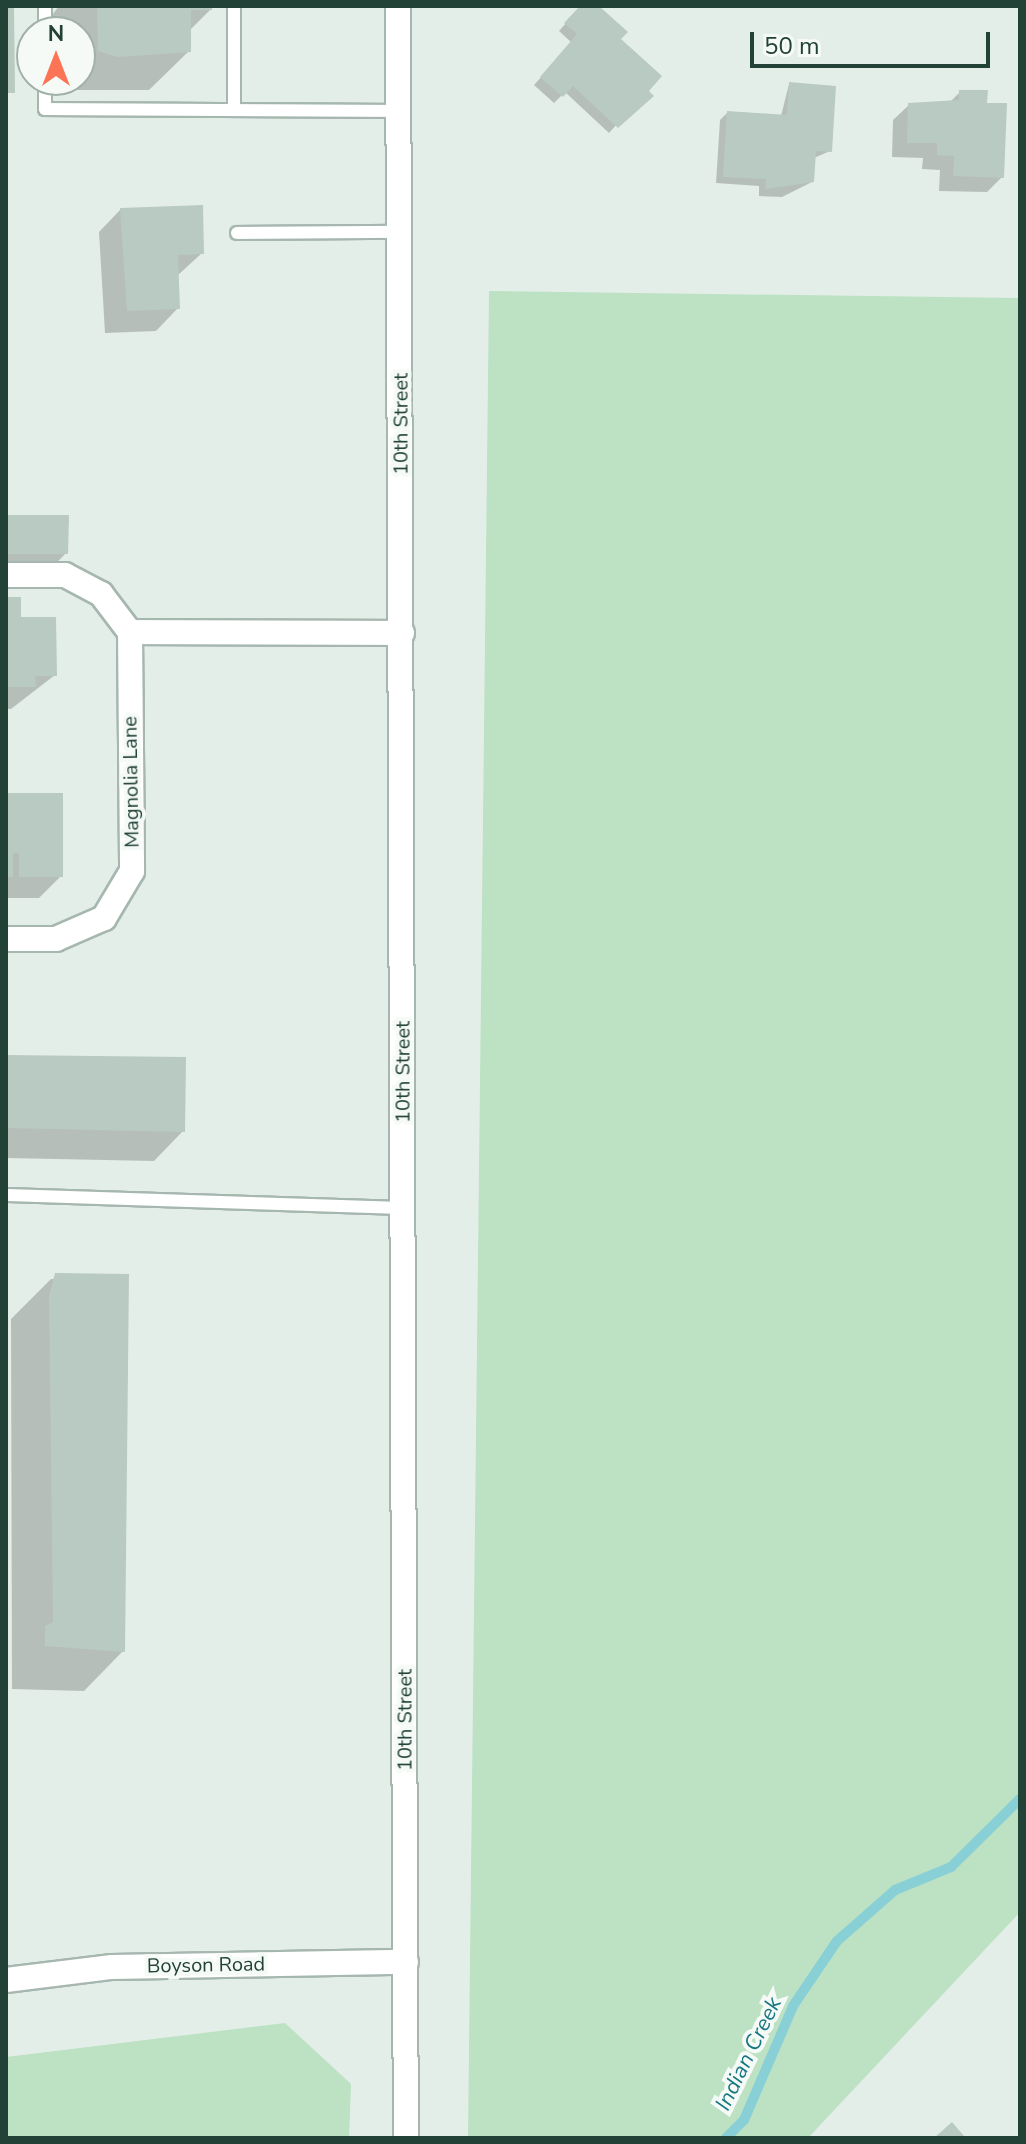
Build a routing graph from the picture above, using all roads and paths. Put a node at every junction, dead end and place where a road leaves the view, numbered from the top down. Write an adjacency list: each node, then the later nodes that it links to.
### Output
1 (234, 6): 4 (lane)
2 (398, 6): 5 (street, 10th Street)
3 (45, 96): 4 (lane)
4 (234, 109): 5 (lane)
5 (399, 111): 6 (street, 10th Street)
6 (399, 232): 7 (lane); 10 (street, 10th Street)
7 (237, 233)
8 (6, 575): 9 (street)
9 (130, 632): 10 (street); 11 (street, Magnolia Lane)
10 (402, 633): 13 (street, 10th Street)
11 (6, 939)
12 (6, 1195): 13 (lane)
13 (403, 1208): 14 (street, 10th Street)
14 (406, 1962): 15 (street, Boyson Road); 16 (street, 10th Street)
15 (6, 1980)
16 (406, 2138)

